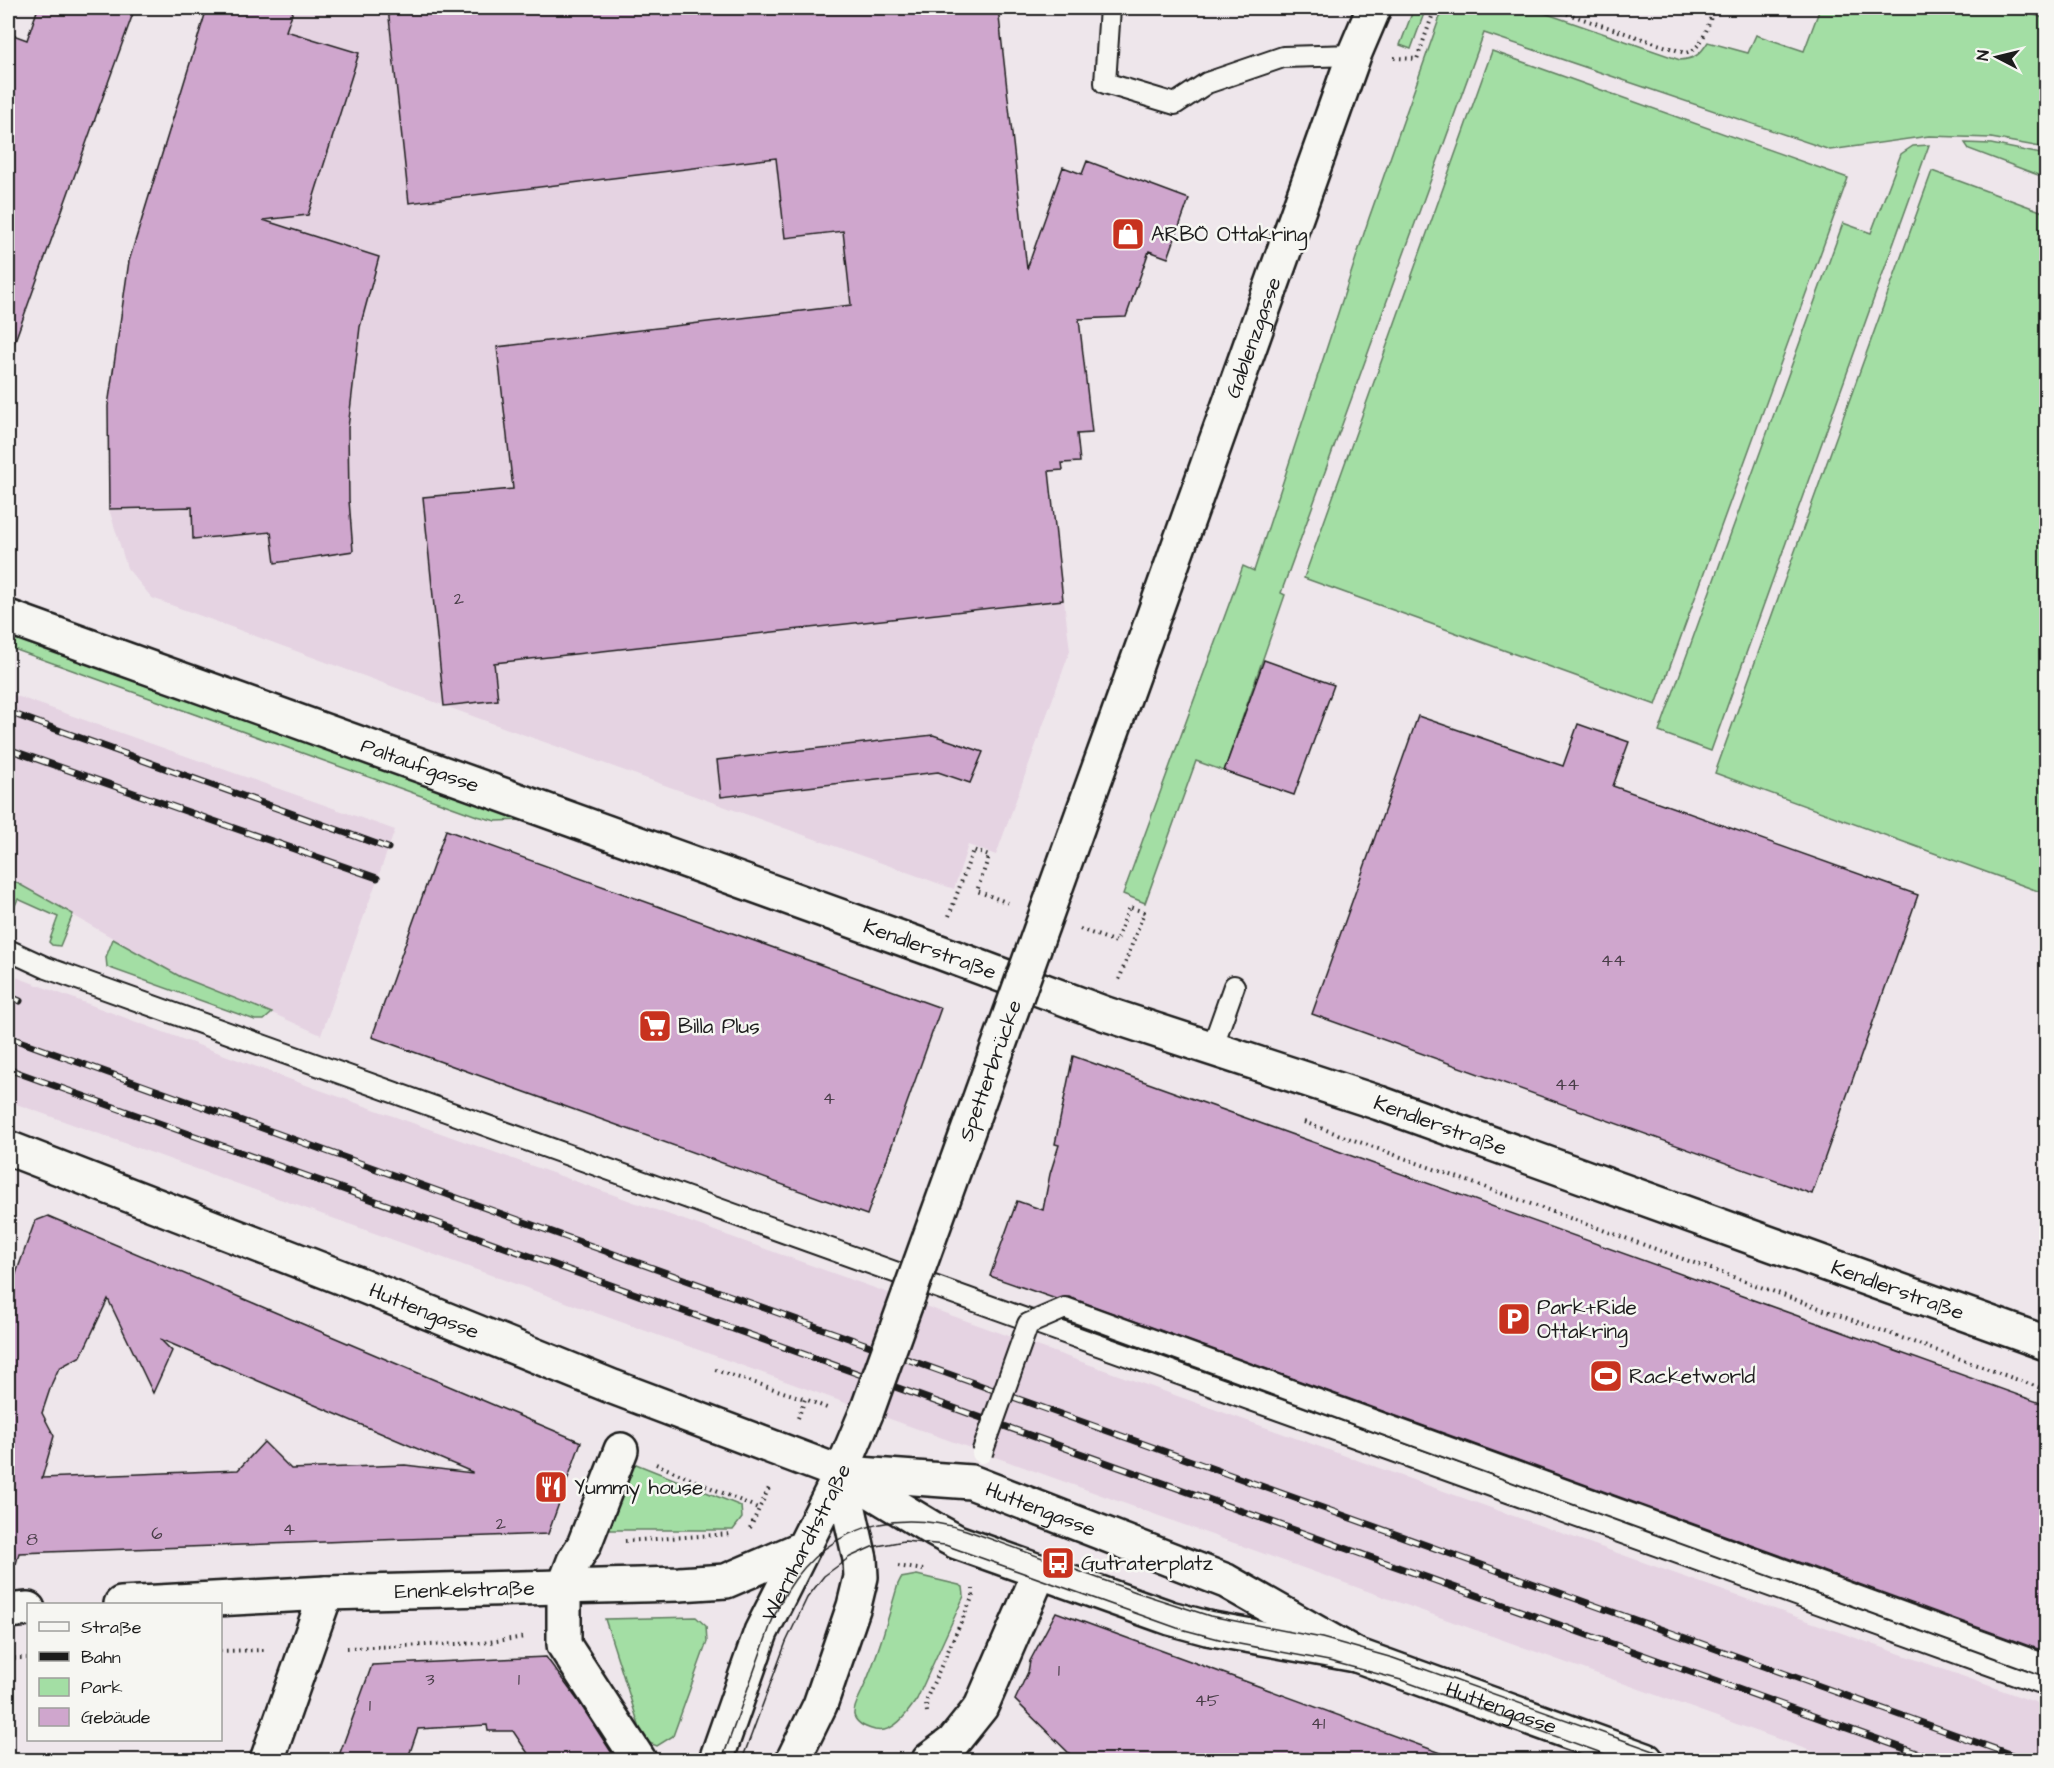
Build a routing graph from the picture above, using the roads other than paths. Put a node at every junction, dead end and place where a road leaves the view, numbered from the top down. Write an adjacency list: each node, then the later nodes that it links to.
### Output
1 (1110, 8): 2 (lane)
2 (1364, 25): 4 (street, Gablenzgasse)
3 (8, 617): 5 (street, Paltaufgasse)
4 (1135, 668): 13 (street, Spetterbrücke, bridge)
5 (832, 914): 8 (street, Kendlerstraße)
6 (8, 950): 23 (lane)
7 (1234, 986): 8 (lane)
8 (1212, 1048): 10 (street, Kendlerstraße)
9 (8, 1148): 13 (street, Huttengasse)
10 (2046, 1343)
11 (621, 1450): 16 (street)
12 (976, 1467): 13 (street, Huttengasse); 21 (street, Huttengasse); 22 (lane, bridge)
13 (841, 1473): 14 (street, Wernhardtstraße); 15 (street, Huttengasse); 28 (street, Wernhardtstraße)
14 (803, 1548): 16 (street, Enenkelstraße); 27 (street, Wernhardtstraße)
15 (1040, 1571): 21 (street, Huttengasse); 24 (street)
16 (559, 1587): 17 (street, Enenkelstraße); 26 (street)
17 (326, 1593): 18 (street, Enenkelstraße); 25 (street)
18 (155, 1603)
19 (27, 1610): 20 (street)
20 (8, 1611)
21 (1356, 1655): 29 (street, Huttengasse)
22 (2046, 1665)
23 (2046, 1685)
24 (952, 1754)
25 (267, 1761)
26 (639, 1761)
27 (716, 1761)
28 (793, 1761)
29 (1646, 1761)

